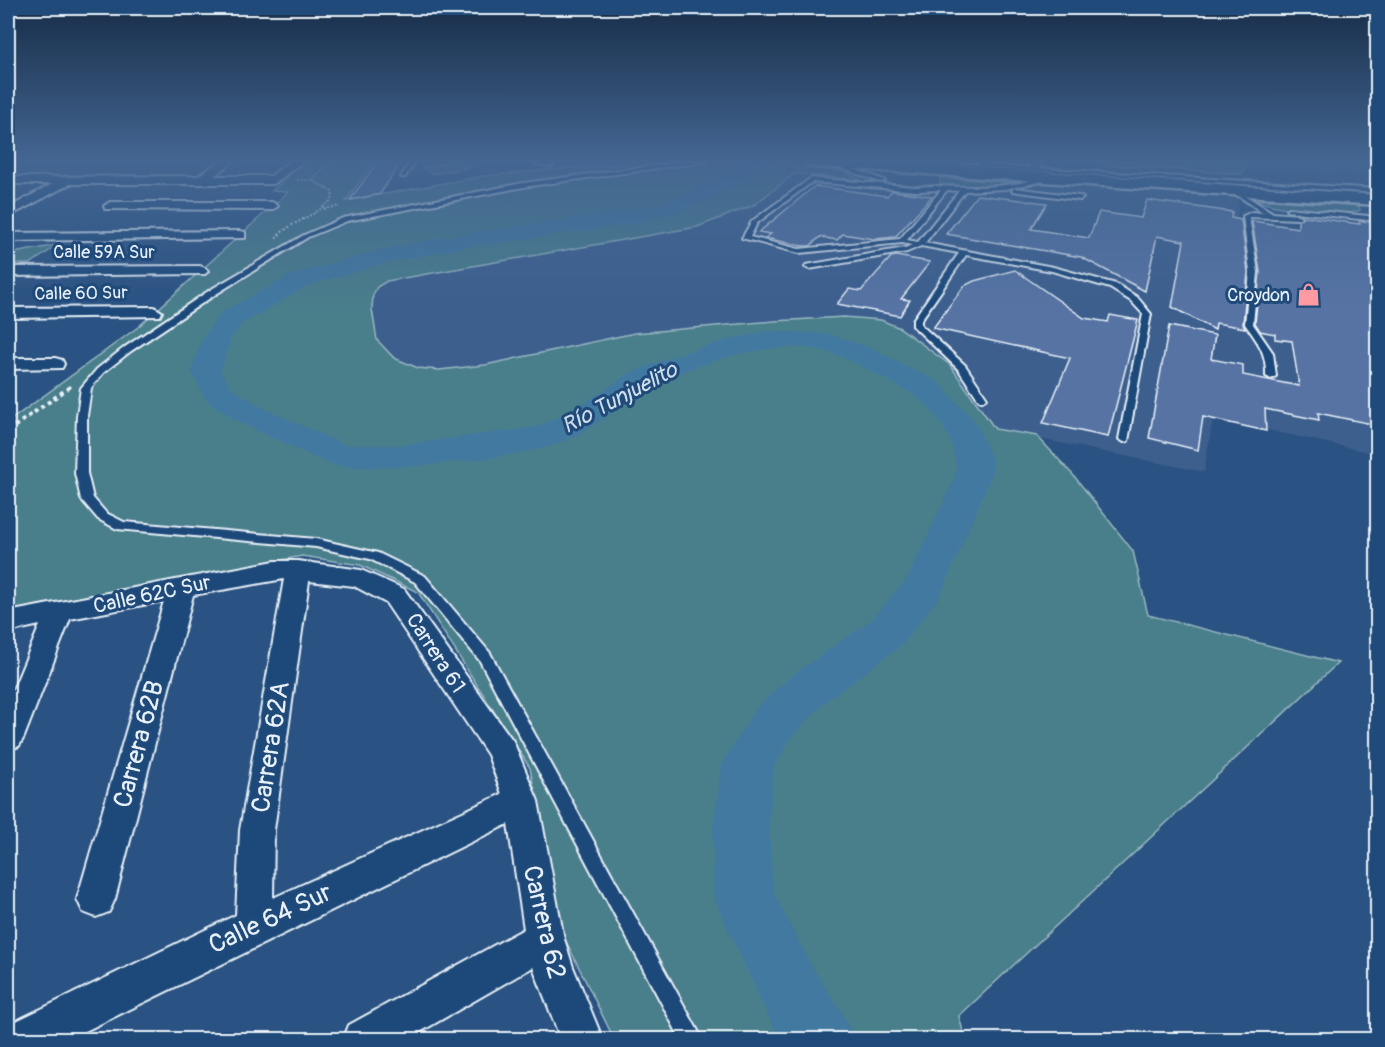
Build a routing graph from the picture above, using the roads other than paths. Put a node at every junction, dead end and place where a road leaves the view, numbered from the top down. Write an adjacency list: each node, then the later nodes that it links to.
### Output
1 (387, 210): 43 (lane)
2 (770, 210): 16 (lane)
3 (928, 210): 16 (lane)
4 (948, 210): 17 (lane)
5 (1264, 210): 8 (lane)
6 (1285, 210): 7 (lane)
7 (1372, 210)
8 (1271, 214): 9 (lane); 28 (lane)
9 (1298, 217)
10 (1335, 221): 12 (lane)
11 (85, 222): 15 (street)
12 (1360, 224)
13 (240, 235): 15 (street)
14 (8, 237): 15 (street)
15 (61, 237): 18 (street)
16 (902, 241): 17 (lane); 20 (lane)
17 (921, 244): 19 (lane); 21 (lane)
18 (8, 248)
19 (964, 252): 29 (lane); 30 (lane)
20 (794, 257)
21 (809, 267)
22 (8, 272): 23 (street, Calle 59A Sur)
23 (200, 272)
24 (154, 312): 25 (street, Calle 60 Sur)
25 (8, 314)
26 (8, 364): 27 (street)
27 (55, 364)
28 (1271, 376)
29 (981, 398)
30 (1125, 439)
31 (298, 570): 32 (street, Calle 62C Sur); 36 (street, Carrera 61); 38 (street, Carrera 62A)
32 (181, 589): 33 (street, Calle 62C Sur); 37 (street, Carrera 62B)
33 (59, 613): 34 (street, Calle 62C Sur); 35 (street)
34 (8, 622)
35 (8, 737)
36 (521, 801): 38 (street, Calle 64 Sur); 39 (street, Carrera 62)
37 (96, 899)
38 (254, 926): 40 (street, Calle 64 Sur)
39 (544, 939): 41 (street); 42 (street, Carrera 62)
40 (22, 1040)
41 (364, 1040)
42 (582, 1040)
43 (693, 1040)

